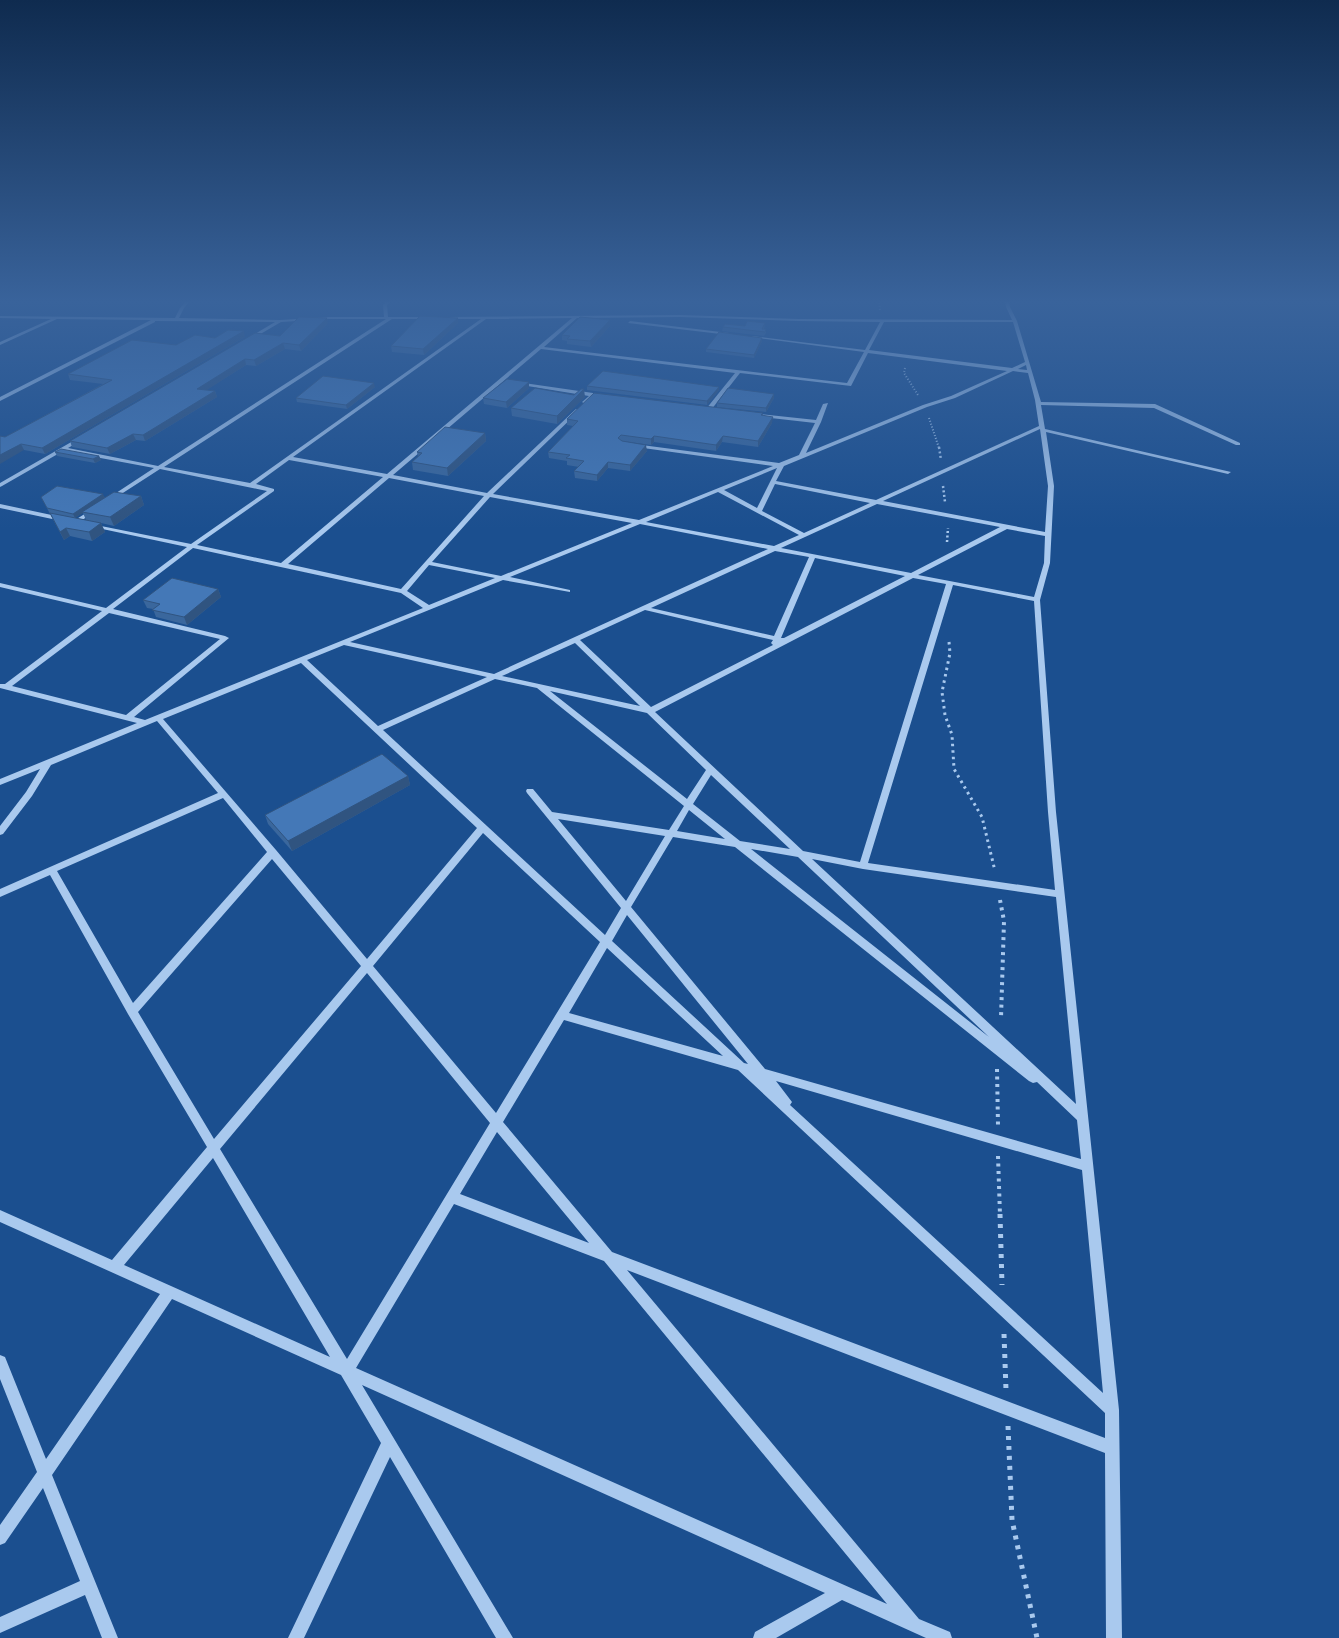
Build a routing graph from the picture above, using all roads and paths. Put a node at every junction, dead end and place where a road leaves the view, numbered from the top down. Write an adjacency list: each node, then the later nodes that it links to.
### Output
1 (45, 376): 14 (street)
2 (300, 376): 31 (street)
3 (403, 376): 29 (street)
4 (507, 376): 11 (street)
5 (735, 376): 19 (street)
6 (782, 376): 7 (street)
7 (854, 376)
8 (906, 376): 17 (path)
9 (996, 376): 17 (street)
10 (1031, 376): 15 (street)
11 (502, 381): 12 (street); 35 (street)
12 (592, 395): 13 (street); 41 (street)
13 (602, 396)
14 (0, 399)
15 (1038, 403): 23 (street); 25 (street)
16 (826, 404): 22 (street)
17 (925, 406): 28 (street); 33 (path)
18 (700, 408): 19 (street)
19 (709, 409): 20 (street)
20 (719, 410)
21 (749, 414): 22 (street)
22 (818, 422): 28 (street)
23 (1043, 428): 32 (street); 33 (street); 52 (street)
24 (87, 434): 27 (street)
25 (1238, 444)
26 (633, 445): 30 (street)
27 (62, 449): 31 (street); 36 (street)
28 (801, 456): 30 (street)
29 (288, 458): 35 (street); 39 (street)
30 (781, 465): 37 (street); 40 (street)
31 (160, 468): 39 (street); 42 (street)
32 (1228, 472)
33 (941, 473): 43 (street); 47 (path)
34 (0, 476): 36 (street)
35 (387, 476): 41 (street); 58 (street)
36 (12, 478): 38 (street)
37 (773, 482): 43 (street); 46 (street)
38 (0, 485)
39 (251, 485): 53 (street)
40 (719, 490): 46 (street); 49 (street)
41 (488, 495): 49 (street); 57 (street)
42 (107, 502)
43 (877, 502): 47 (street); 51 (street)
44 (0, 506): 48 (street)
45 (99, 507): 48 (street)
46 (759, 511): 51 (street)
47 (946, 515): 50 (street); 56 (path)
48 (76, 522): 53 (street)
49 (639, 522): 54 (street); 60 (street)
50 (1008, 526): 52 (street); 56 (street)
51 (803, 535): 54 (street)
52 (1049, 535): 65 (street)
53 (192, 546): 58 (street); 68 (street)
54 (774, 548): 55 (street); 67 (street)
55 (813, 556): 59 (street); 70 (street)
56 (942, 560): 59 (street)
57 (428, 562): 60 (street); 63 (street)
58 (282, 566): 63 (street)
59 (912, 575): 61 (street); 72 (street)
60 (503, 578): 64 (street); 66 (street)
61 (950, 583): 65 (street); 97 (street)
62 (0, 585): 68 (street)
63 (403, 591): 66 (street)
64 (568, 591)
65 (1038, 600): 101 (street)
66 (428, 608): 73 (street)
67 (644, 608): 70 (street); 71 (street)
68 (107, 610): 77 (street); 81 (street)
69 (949, 636): 99 (path)
70 (776, 639): 72 (street); 74 (street)
71 (574, 640): 76 (street); 79 (street)
72 (786, 641): 74 (street)
73 (344, 642): 75 (street); 76 (street)
74 (772, 648): 79 (street)
75 (302, 660): 80 (street); 83 (street)
76 (493, 677): 78 (street); 83 (street)
77 (3, 686): 81 (street)
78 (540, 687): 79 (street); 89 (street)
79 (650, 711): 85 (street)
80 (158, 718): 82 (street); 88 (street)
81 (127, 719): 82 (street)
82 (146, 723): 84 (street)
83 (378, 730): 91 (street)
84 (48, 762): 86 (street); 92 (street)
85 (710, 770): 89 (street); 96 (street)
86 (0, 782)
87 (530, 791): 90 (street)
88 (224, 794): 95 (street); 98 (street)
89 (688, 806): 93 (street); 94 (street)
90 (550, 815): 93 (street); 102 (street)
91 (483, 827): 103 (street); 104 (street)
92 (0, 832)
93 (671, 834): 94 (street); 102 (street)
94 (737, 845): 96 (street); 108 (street)
95 (273, 852): 104 (street); 105 (street)
96 (802, 854): 97 (street); 107 (street)
97 (863, 866): 99 (street)
98 (52, 870): 100 (street); 105 (street)
99 (998, 885): 101 (street); 107 (path)
100 (0, 893)
101 (1060, 894): 111 (street)
102 (626, 908): 103 (street); 110 (street)
103 (606, 942): 106 (street); 109 (street)
104 (367, 965): 112 (street); 115 (street)
105 (132, 1011): 115 (street)
106 (562, 1014): 109 (street); 112 (street)
107 (999, 1039): 111 (street)
108 (998, 1050): 111 (street); 114 (path)
109 (740, 1066): 110 (street); 113 (street)
110 (761, 1072): 113 (street); 114 (street)
111 (1082, 1117): 116 (street)
112 (497, 1122): 117 (street); 119 (street)
113 (807, 1128): 122 (street)
114 (998, 1140): 116 (street); 122 (path)
115 (214, 1148): 120 (street); 124 (street)
116 (1087, 1166): 126 (street)
117 (452, 1197): 119 (street); 124 (street)
118 (0, 1216): 120 (street)
119 (608, 1257): 125 (street); 133 (street)
120 (114, 1267): 121 (street)
121 (169, 1292): 124 (street); 129 (street)
122 (1003, 1309): 125 (path); 126 (street)
123 (0, 1362): 129 (street)
124 (347, 1371): 127 (street); 132 (street)
125 (1007, 1408): 128 (street); 140 (path)
126 (1112, 1410): 128 (street)
127 (389, 1443): 136 (street); 137 (street)
128 (1112, 1448): 141 (street)
129 (44, 1473): 130 (street); 131 (street)
130 (0, 1538)
131 (89, 1585): 134 (street); 135 (street)
132 (842, 1592): 133 (street); 138 (street)
133 (912, 1624): 139 (street)
134 (0, 1625)
135 (110, 1638)
136 (296, 1638)
137 (505, 1638)
138 (761, 1638)
139 (944, 1638)
140 (1037, 1638)
141 (1114, 1638)

